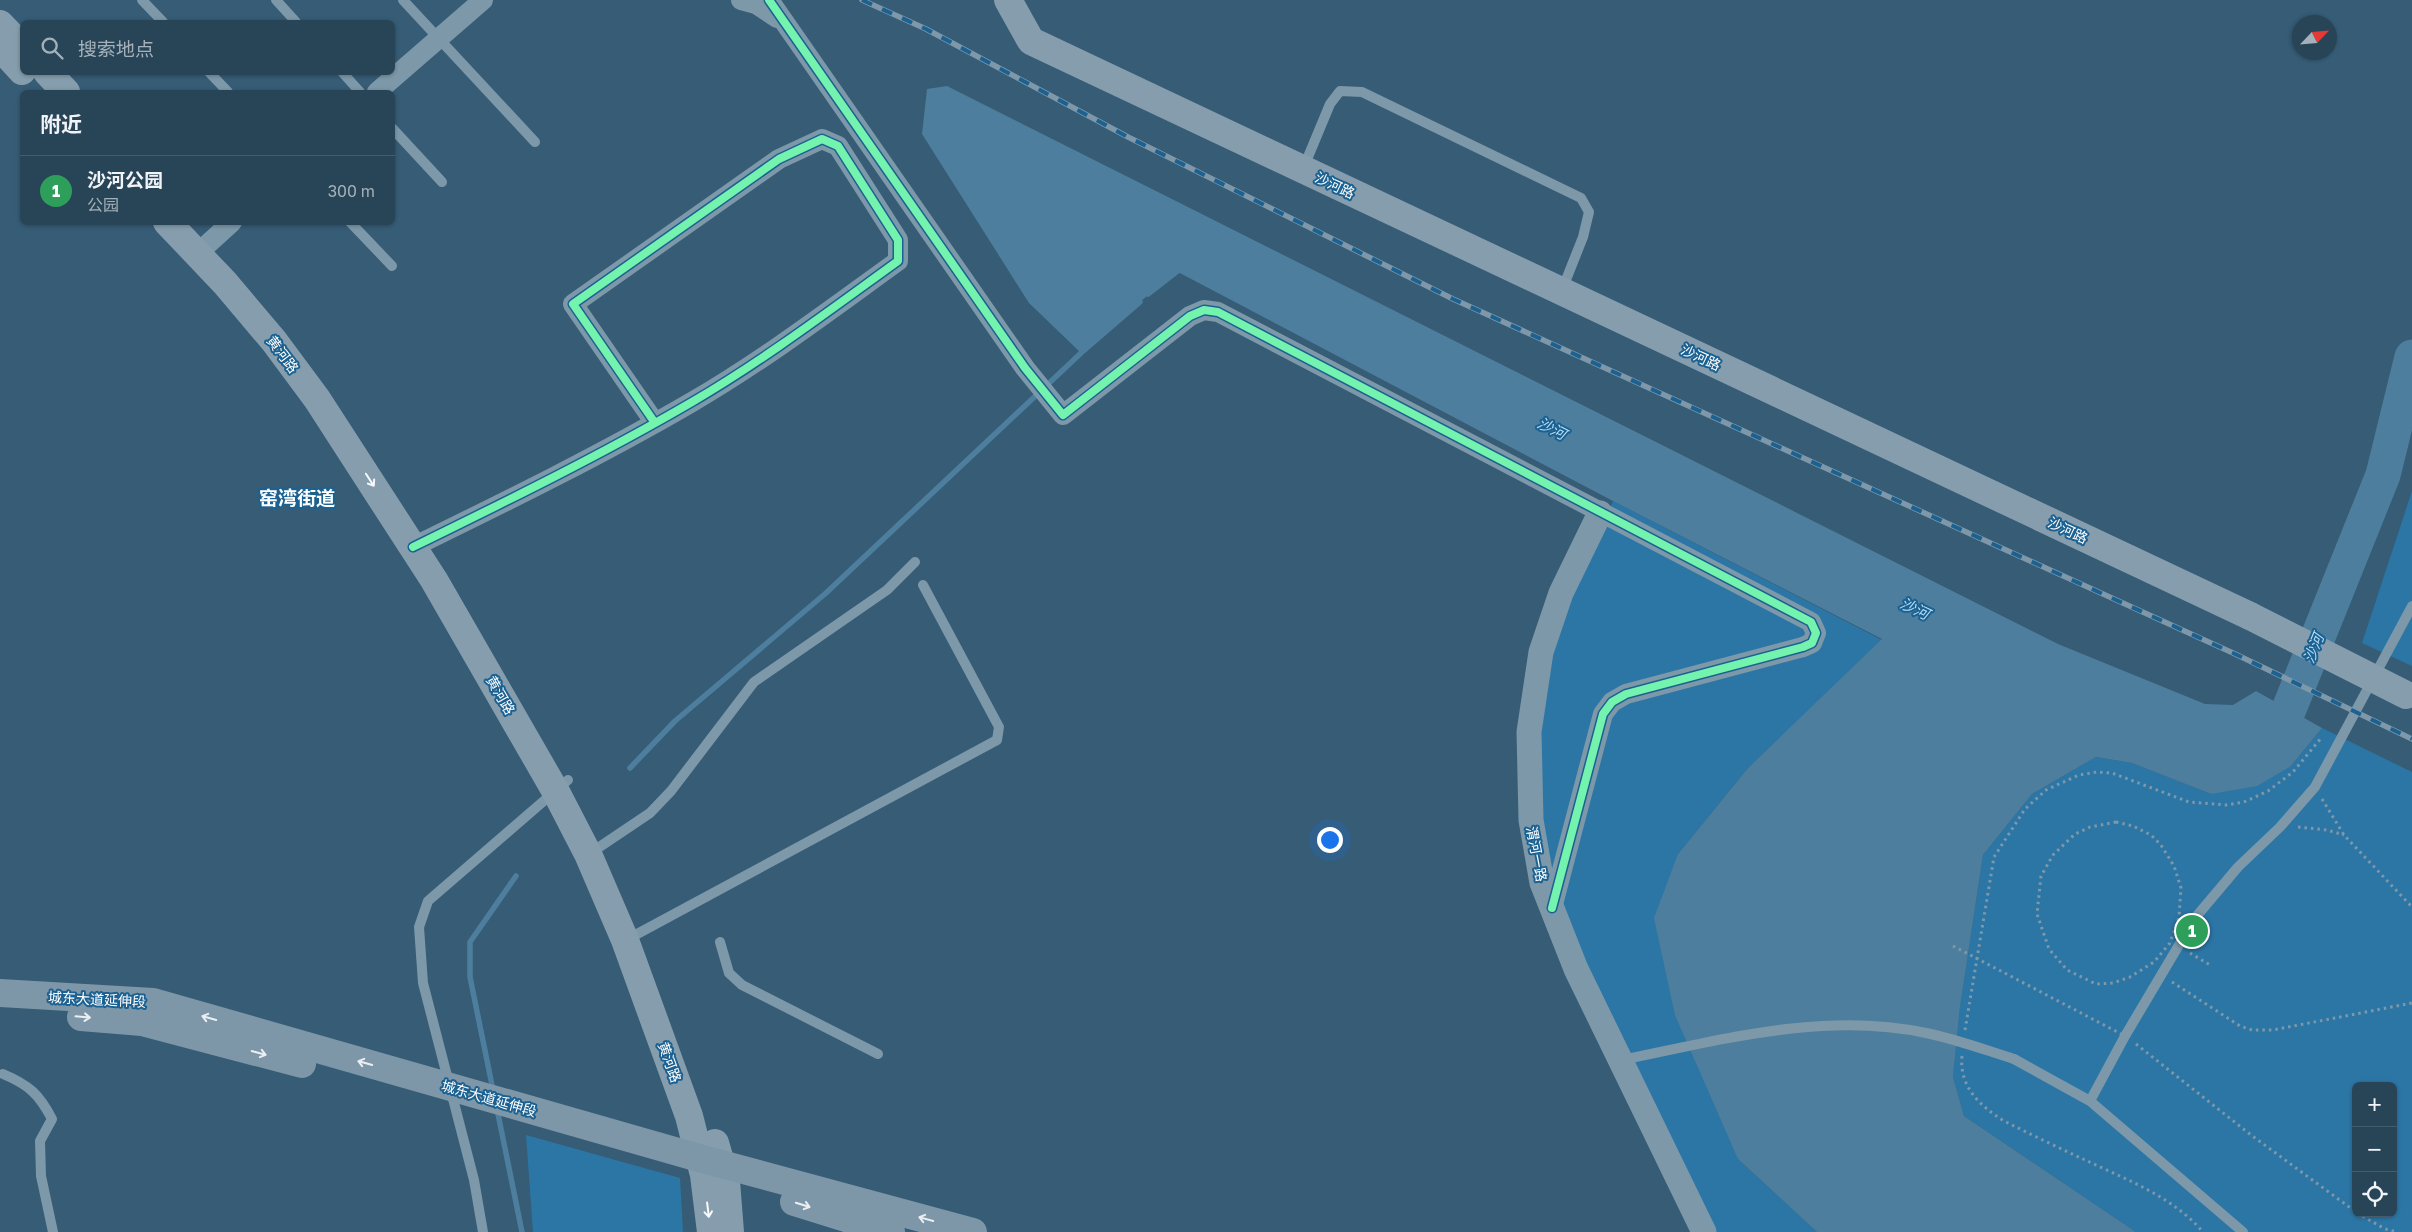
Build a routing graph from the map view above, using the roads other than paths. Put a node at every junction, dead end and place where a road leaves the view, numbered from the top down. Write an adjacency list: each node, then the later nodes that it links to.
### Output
1 (142, 0): 8 (lane)
2 (276, 0): 9 (lane)
3 (403, 0): 12 (lane)
4 (483, 0): 12 (street)
5 (741, 0): 10 (street)
6 (768, 0): 10 (street)
7 (1008, 0): 27 (main road, 沙河路)
8 (161, 20)
9 (294, 20)
10 (784, 23): 37 (street)
11 (0, 24): 13 (main road)
12 (438, 38): 24 (street); 26 (lane)
13 (20, 46)
14 (0, 47): 15 (main road)
15 (20, 69)
16 (26, 75): 20 (main road)
17 (49, 75): 21 (main road)
18 (212, 75): 22 (lane)
19 (345, 75): 23 (lane)
20 (41, 90)
21 (64, 90)
22 (226, 90)
23 (358, 90)
24 (379, 90)
25 (395, 131): 28 (lane)
26 (534, 142)
27 (1303, 170): 35 (main road, 沙河路); 35 (lane)
28 (442, 182)
29 (171, 225): 33 (main road, 黄河路)
30 (192, 225): 33 (main road, 黄河路)
31 (229, 225): 33 (street)
32 (353, 225): 34 (lane)
33 (203, 248): 38 (main road, 黄河路)
34 (392, 266)
35 (1561, 291): 42 (main road, 沙河路, bridge)
36 (655, 423): 36 (street); 38 (street)
37 (1600, 513): 45 (street, 渭河一路); 45 (street)
38 (421, 543): 43 (main road, 黄河路)
39 (916, 562): 44 (lane)
40 (922, 585): 46 (lane)
41 (2412, 606): 53 (lane)
42 (2409, 696)
43 (562, 786): 44 (main road, 黄河路); 56 (lane)
44 (594, 850): 46 (main road, 黄河路)
45 (1552, 908): 51 (street, 渭河一路)
46 (633, 936): 54 (main road, 黄河路)
47 (720, 942): 50 (lane)
48 (0, 993): 54 (main road, 城东大道延伸段, one-way to 48)
49 (0, 1010): 54 (main road, 城东大道延伸段, one-way to 54)
50 (878, 1054)
51 (1622, 1060): 53 (lane, bridge); 61 (street, 渭河一路)
52 (3, 1074): 55 (lane)
53 (2090, 1100): 62 (lane)
54 (712, 1169): 57 (main road, 黄河路, one-way to 57); 58 (main road, 黄河路); 59 (main road, 城东大道延伸段, one-way to 59); 60 (main road, 城东大道延伸段, one-way to 54)
55 (53, 1232)
56 (483, 1232)
57 (710, 1232)
58 (730, 1232)
59 (891, 1232)
60 (973, 1232)
61 (1704, 1232)
62 (2243, 1232)

